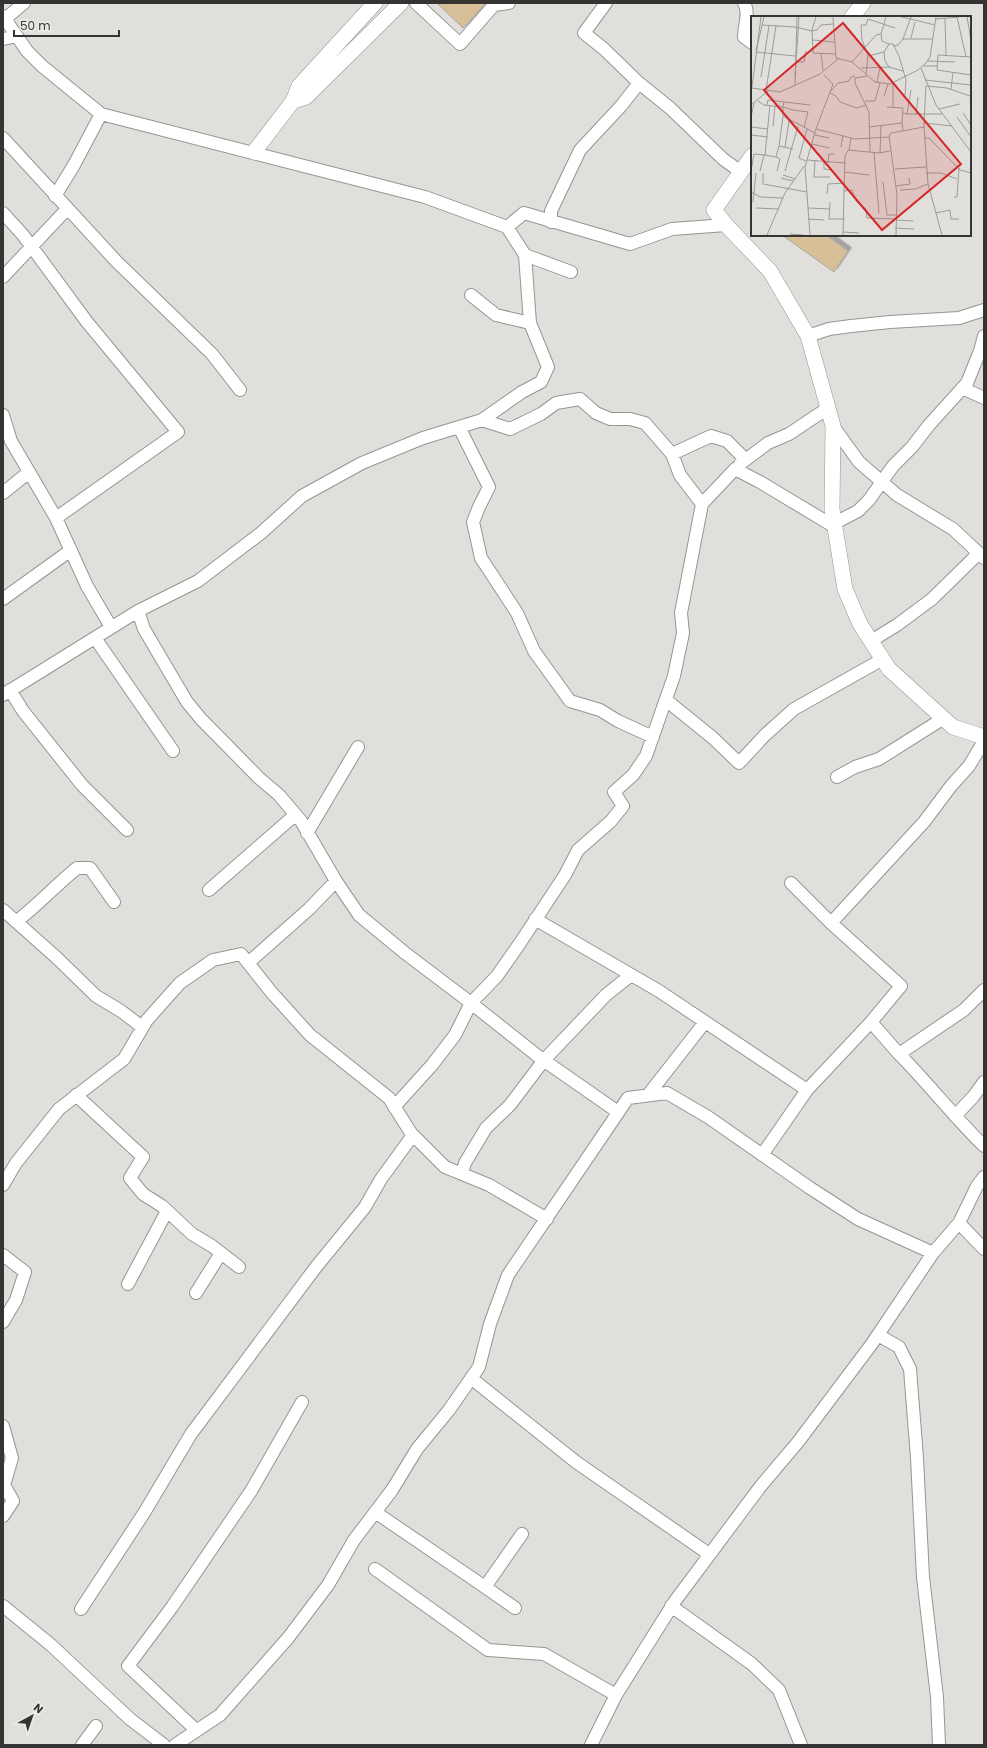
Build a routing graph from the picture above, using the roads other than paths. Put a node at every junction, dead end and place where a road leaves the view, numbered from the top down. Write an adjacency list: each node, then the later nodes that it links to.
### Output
1 (24, 3): 10 (street)
2 (374, 3): 15 (street)
3 (401, 3): 15 (street)
4 (416, 3): 5 (street)
5 (509, 3)
6 (606, 3): 14 (street)
7 (744, 3): 13 (street)
8 (862, 3): 9 (street)
9 (853, 16)
10 (4, 18): 11 (street)
11 (18, 36): 12 (street); 16 (street)
12 (3, 38)
13 (751, 42)
14 (639, 83): 20 (street); 24 (street)
15 (293, 101): 18 (street)
16 (101, 114): 18 (street); 21 (street)
17 (3, 138): 21 (street)
18 (254, 152): 26 (street)
19 (751, 157): 20 (street)
20 (741, 172): 25 (street)
21 (55, 196): 22 (street)
22 (67, 208): 27 (street); 37 (street)
23 (3, 213): 27 (street)
24 (551, 222): 25 (street); 26 (street)
25 (726, 225): 34 (street)
26 (507, 227): 28 (street)
27 (31, 246): 30 (street); 51 (street)
28 (525, 255): 29 (street); 33 (street)
29 (571, 272)
30 (3, 277)
31 (471, 295): 33 (street)
32 (984, 310): 34 (street)
33 (530, 323): 41 (street)
34 (808, 336): 39 (street)
35 (984, 336): 36 (street)
36 (962, 388): 38 (street); 48 (street)
37 (240, 390)
38 (984, 398)
39 (828, 408): 42 (street); 45 (street)
40 (3, 415): 47 (street)
41 (482, 420): 43 (street); 44 (street)
42 (833, 426): 48 (street); 52 (street)
43 (459, 427): 56 (street); 64 (street)
44 (672, 454): 45 (street); 50 (street)
45 (745, 459): 46 (street)
46 (735, 469): 50 (street); 52 (street)
47 (29, 472): 49 (street); 51 (street)
48 (881, 481): 52 (street); 54 (street)
49 (3, 493)
50 (702, 504): 62 (street)
51 (56, 518): 53 (street)
52 (835, 525): 59 (street)
53 (71, 550): 55 (street); 57 (street)
54 (981, 556): 59 (street)
55 (3, 599)
56 (138, 611): 57 (street); 70 (street)
57 (111, 628): 58 (street)
58 (95, 638): 61 (street); 68 (street)
59 (871, 641): 60 (street)
60 (883, 659): 62 (street); 63 (street)
61 (7, 693): 71 (street)
62 (666, 700): 64 (street)
63 (944, 718): 65 (street); 69 (street)
64 (653, 737): 78 (street)
65 (984, 737)
66 (984, 741): 80 (street)
67 (358, 747): 72 (street)
68 (173, 751)
69 (837, 777)
70 (295, 815): 72 (street); 75 (street)
71 (128, 830)
72 (307, 833): 73 (street)
73 (336, 880): 81 (street); 84 (street)
74 (792, 883): 80 (street)
75 (209, 890)
76 (114, 902): 79 (street)
77 (3, 910): 79 (street)
78 (535, 919): 82 (street); 84 (street)
79 (16, 921): 87 (street)
80 (831, 923): 86 (street)
81 (248, 963): 87 (street); 94 (street)
82 (631, 975): 85 (street); 89 (street)
83 (984, 990): 88 (street)
84 (471, 1003): 89 (street); 94 (street)
85 (705, 1022): 91 (street); 93 (street)
86 (871, 1022): 88 (street); 91 (street)
87 (142, 1027): 92 (street)
88 (899, 1054): 96 (street)
89 (544, 1060): 95 (street); 101 (street)
90 (984, 1082): 96 (street)
91 (807, 1090): 99 (street)
92 (76, 1095): 100 (street); 104 (street)
93 (648, 1095): 95 (street); 99 (street)
94 (394, 1107): 97 (street)
95 (618, 1112): 105 (street)
96 (955, 1116): 98 (street)
97 (413, 1135): 101 (street); 128 (street)
98 (984, 1146)
99 (762, 1155): 109 (street)
100 (7, 1169): 103 (street)
101 (462, 1174): 105 (street)
102 (984, 1177): 106 (street)
103 (3, 1185)
104 (167, 1211): 108 (street); 112 (street)
105 (547, 1219): 116 (street)
106 (959, 1223): 107 (street); 109 (street)
107 (984, 1248)
108 (221, 1253): 111 (street); 113 (street)
109 (933, 1253): 115 (street)
110 (3, 1255): 114 (street)
111 (239, 1267)
112 (128, 1284)
113 (196, 1294)
114 (3, 1322)
115 (878, 1335): 122 (street); 137 (street)
116 (471, 1378): 119 (street); 122 (street)
117 (302, 1402): 131 (street)
118 (3, 1426): 120 (street)
119 (375, 1512): 124 (street); 131 (street)
120 (3, 1516)
121 (522, 1534): 124 (street)
122 (708, 1554): 126 (street)
123 (375, 1569): 129 (street)
124 (485, 1587): 127 (street)
125 (3, 1606): 133 (street)
126 (671, 1606): 129 (street); 136 (street)
127 (515, 1608)
128 (81, 1609)
129 (616, 1696): 135 (street)
130 (96, 1726): 132 (street)
131 (196, 1730): 134 (street)
132 (82, 1745)
133 (164, 1745)
134 (175, 1745)
135 (591, 1745)
136 (801, 1745)
137 (939, 1745)

